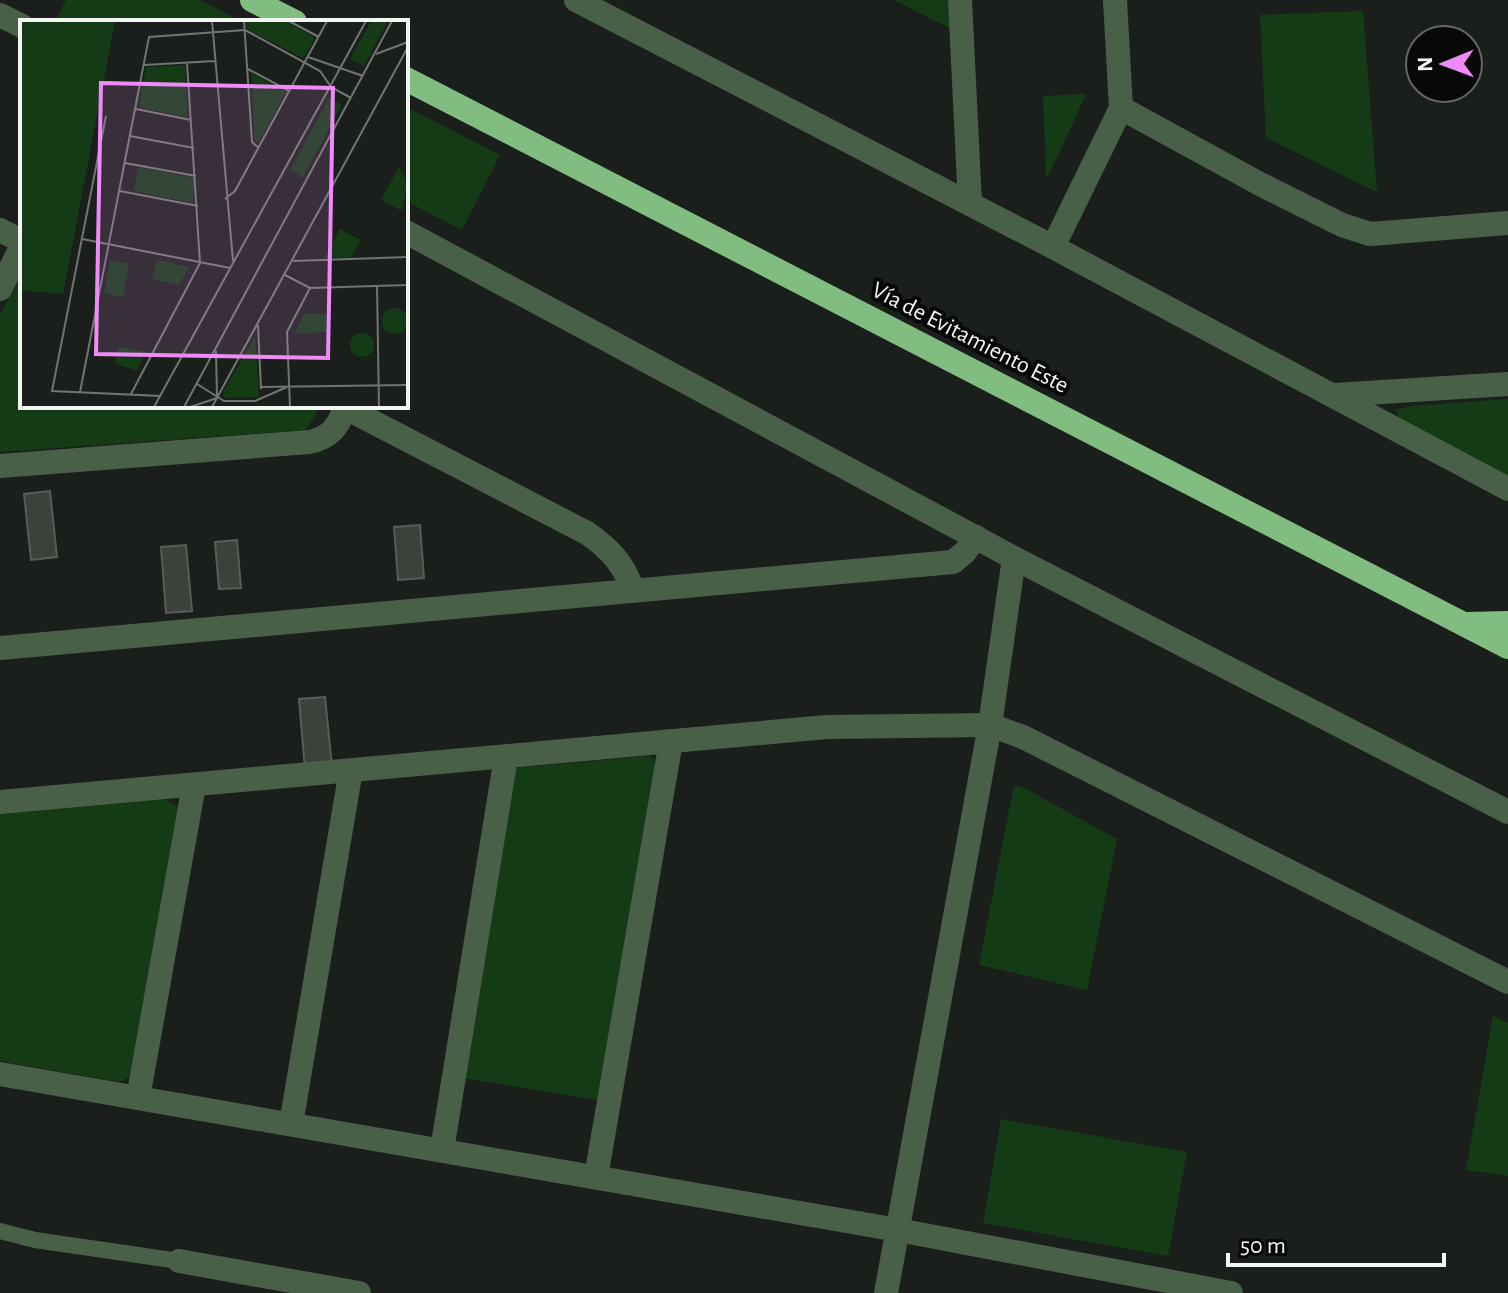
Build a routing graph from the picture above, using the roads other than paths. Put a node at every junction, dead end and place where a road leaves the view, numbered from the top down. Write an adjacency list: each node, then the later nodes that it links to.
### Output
1 (252, 0): 6 (highway)
2 (576, 0): 10 (street)
3 (960, 0): 10 (street)
4 (1115, 0): 9 (street)
5 (0, 15): 7 (street)
6 (291, 20)
7 (20, 25)
8 (408, 80): 28 (highway, Vía de Evitamiento Este)
9 (1121, 108): 11 (street); 15 (street)
10 (970, 204): 15 (street)
11 (1508, 223)
12 (0, 230): 14 (street)
13 (408, 233): 24 (street)
14 (20, 243)
15 (1053, 247): 19 (street)
16 (20, 248): 17 (street)
17 (0, 289)
18 (1508, 384): 19 (street)
19 (1331, 395): 23 (street)
20 (344, 408): 22 (street)
21 (346, 408): 26 (street)
22 (0, 466)
23 (1508, 489)
24 (976, 537): 25 (street); 26 (street)
25 (1014, 558): 31 (street); 37 (street)
26 (633, 591): 30 (street)
27 (1508, 623): 28 (highway)
28 (1465, 624): 29 (highway, Vía de Evitamiento Este)
29 (1508, 647)
30 (0, 648)
31 (990, 725): 32 (street); 38 (street); 44 (street)
32 (671, 741): 33 (street); 43 (street)
33 (506, 757): 34 (street); 42 (street)
34 (351, 770): 35 (street); 41 (street)
35 (194, 785): 36 (street); 40 (street)
36 (0, 802)
37 (1508, 812)
38 (1508, 982)
39 (0, 1074): 40 (street)
40 (138, 1098): 41 (street)
41 (291, 1124): 42 (street)
42 (442, 1150): 43 (street)
43 (596, 1177): 44 (street)
44 (898, 1230): 48 (street); 49 (street)
45 (0, 1231): 46 (lane)
46 (179, 1261): 47 (street)
47 (359, 1293)
48 (886, 1293)
49 (1231, 1293)

